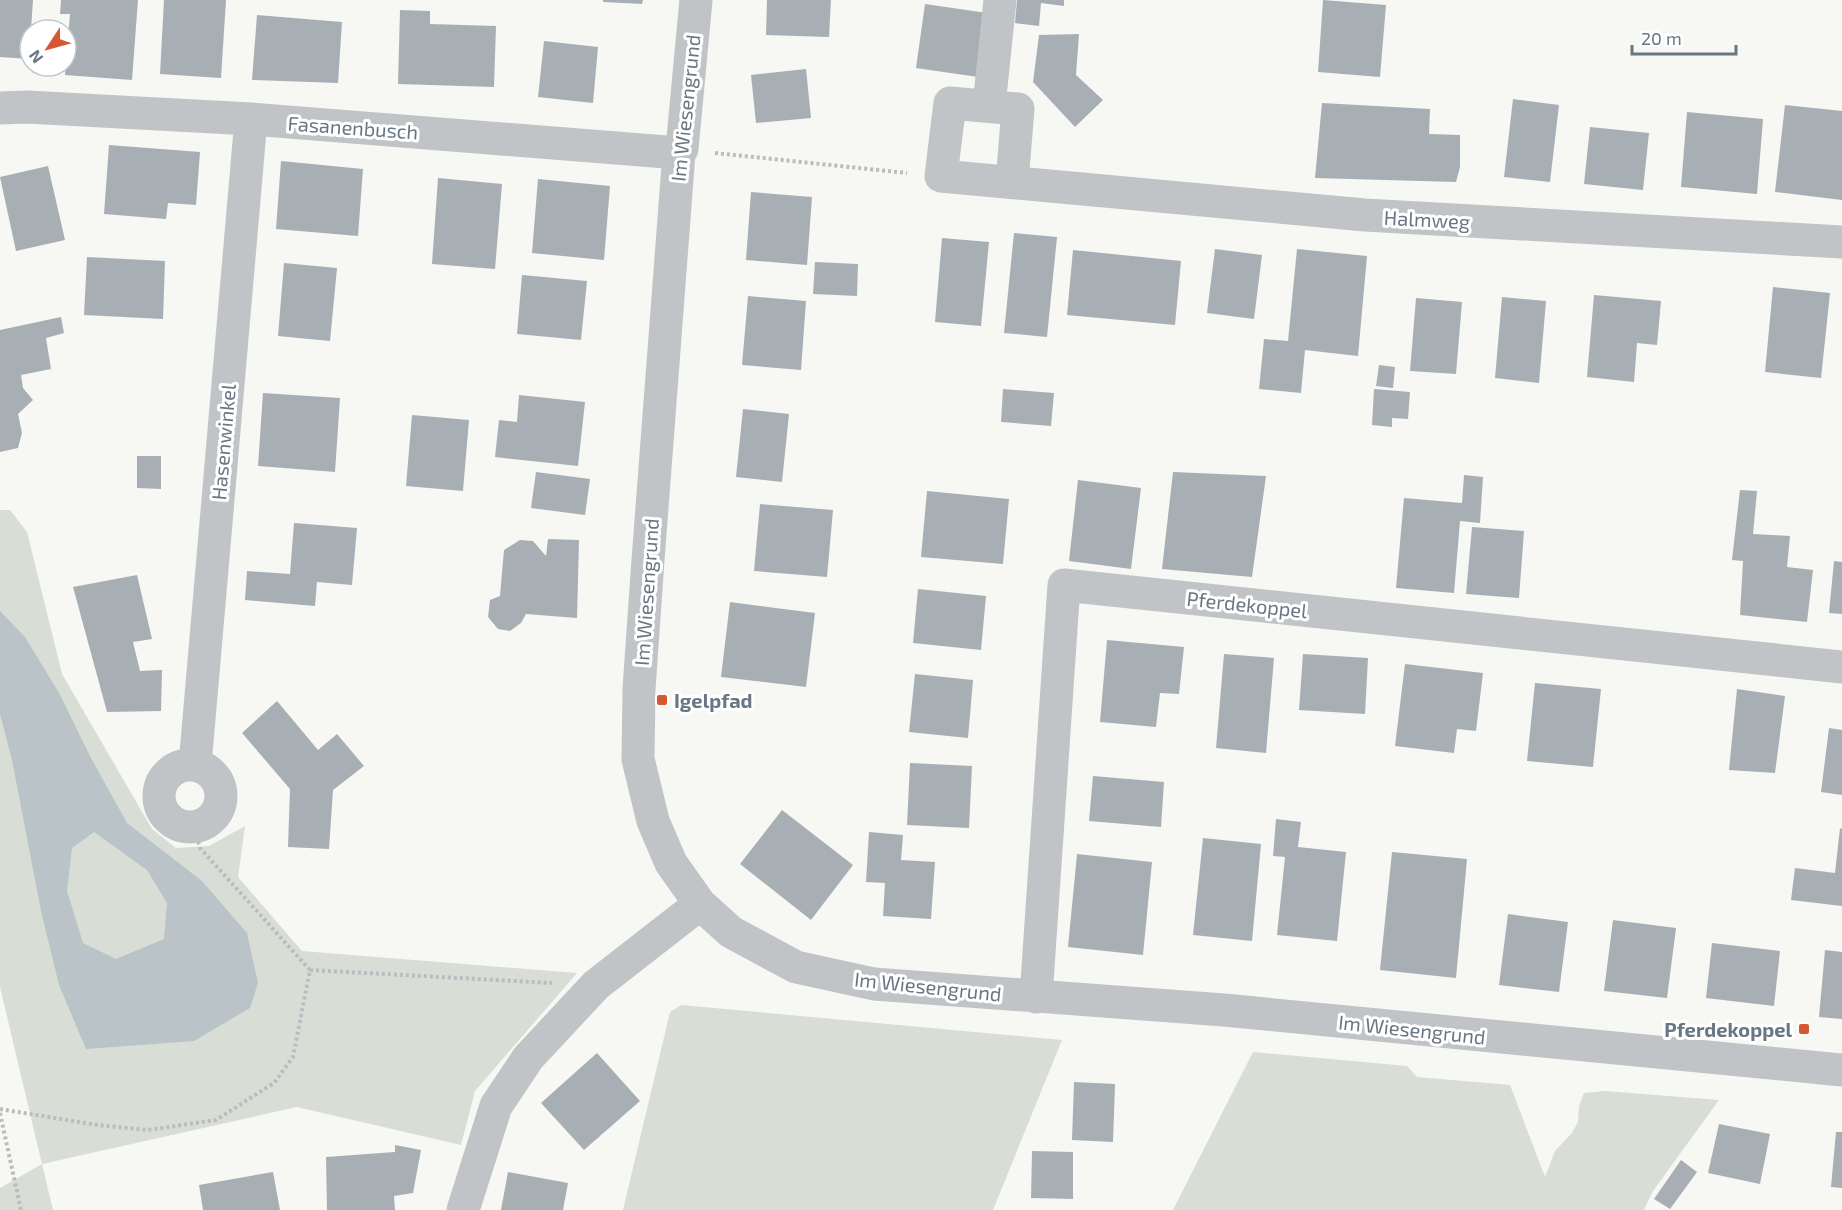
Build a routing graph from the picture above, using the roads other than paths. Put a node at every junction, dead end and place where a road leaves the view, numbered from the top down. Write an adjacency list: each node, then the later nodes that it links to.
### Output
1 (696, 0): 7 (street, Im Wiesengrund)
2 (1000, 0): 3 (street)
3 (989, 106): 8 (street); 8 (street, Halmweg)
4 (13, 107): 5 (street, Fasanenbusch); 6 (street, Fasanenbusch)
5 (251, 119): 7 (street, Fasanenbusch); 11 (street, Hasenwinkel)
6 (0, 129)
7 (680, 151): 12 (street, Im Wiesengrund)
8 (1012, 182): 9 (street, Halmweg)
9 (1842, 242)
10 (1842, 667): 13 (street, Pferdekoppel)
11 (195, 765): 11 (street)
12 (699, 904): 13 (street, Im Wiesengrund); 15 (street)
13 (1036, 997): 14 (street, Im Wiesengrund)
14 (1842, 1070)
15 (463, 1210)

